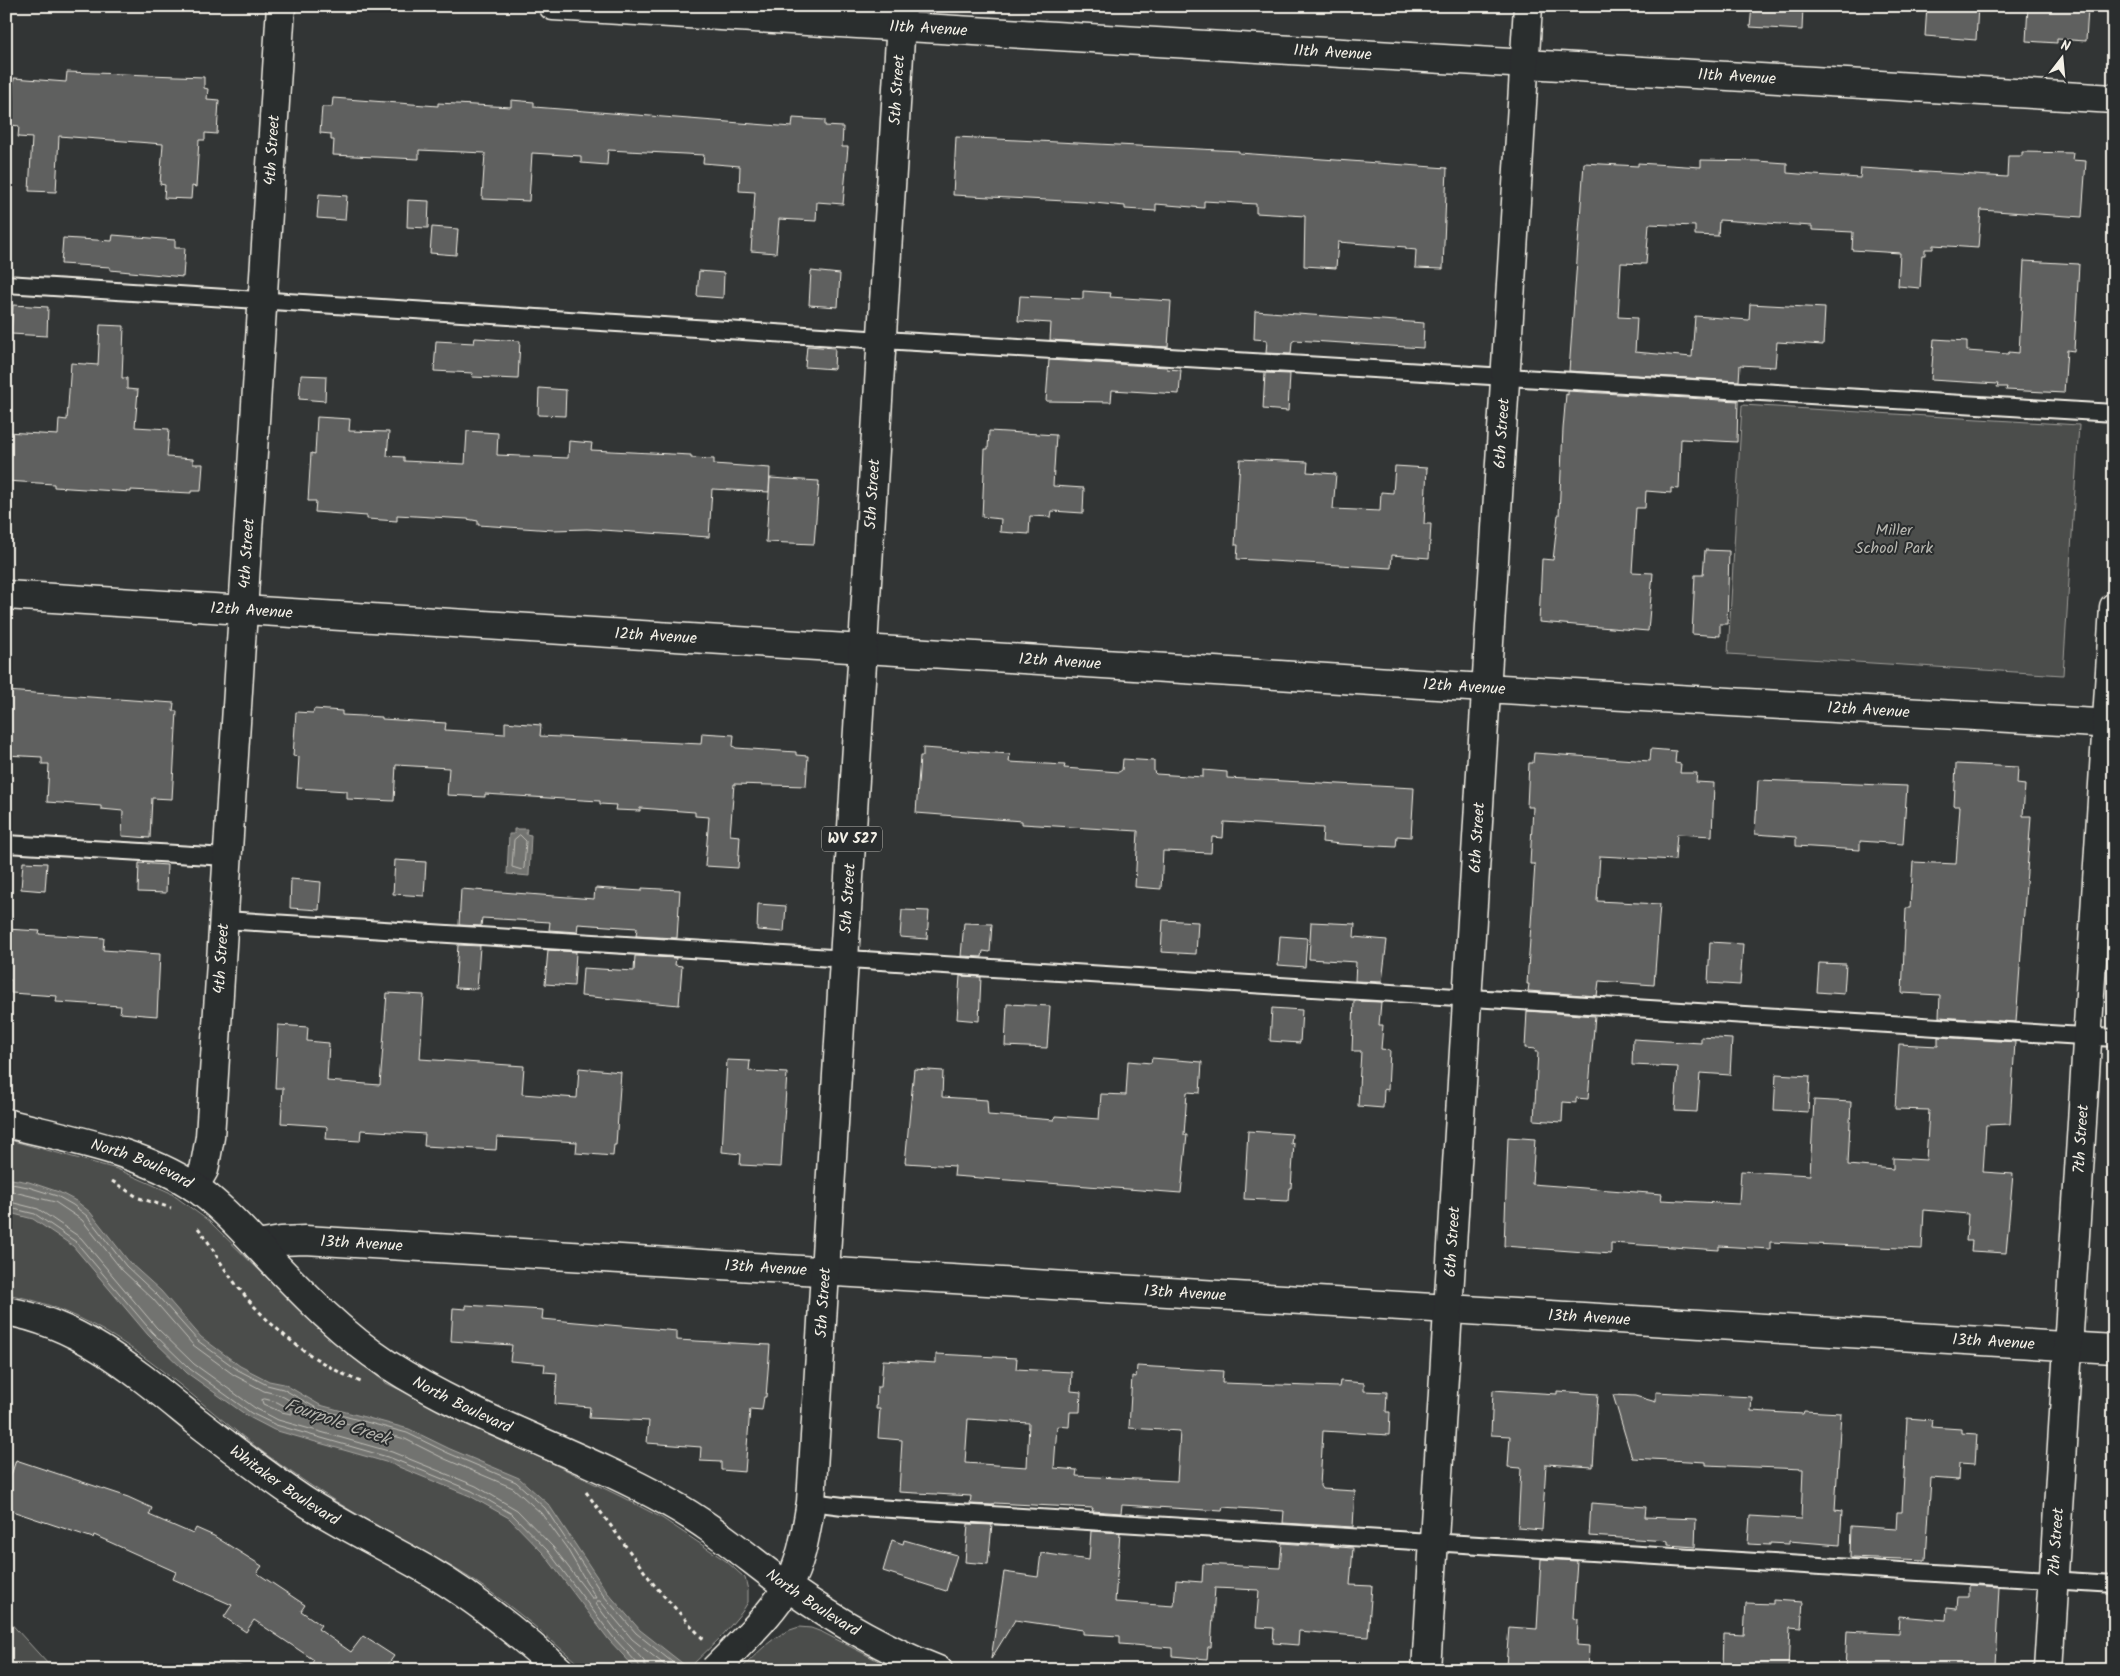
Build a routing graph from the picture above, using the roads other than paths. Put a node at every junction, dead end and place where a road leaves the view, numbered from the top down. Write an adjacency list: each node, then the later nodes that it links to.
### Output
1 (281, 6): 8 (street, 4th Street)
2 (553, 6): 4 (street, 11th Avenue)
3 (1528, 6): 5 (street, 6th Street)
4 (901, 17): 5 (street, 11th Avenue); 9 (street, 5th Street / WV 527)
5 (1525, 64): 6 (street, 11th Avenue); 10 (street, 6th Street)
6 (2114, 99)
7 (6, 284): 8 (lane)
8 (262, 299): 9 (lane); 14 (street, 4th Street)
9 (883, 340): 10 (lane); 15 (street, 5th Street / WV 527)
10 (1505, 378): 11 (lane); 16 (street, 6th Street)
11 (2114, 413)
12 (6, 595): 14 (street, 12th Avenue)
13 (2114, 607): 17 (street, 7th Street)
14 (243, 610): 15 (street, 12th Avenue); 19 (street, 4th Street)
15 (864, 649): 16 (street, 12th Avenue); 21 (street, 5th Street / WV 527)
16 (1485, 688): 17 (street, 12th Avenue); 22 (street, 6th Street)
17 (2110, 724): 23 (street, 7th Street)
18 (6, 844): 19 (lane)
19 (227, 857): 20 (street, 4th Street)
20 (224, 920): 21 (lane); 26 (street, 4th Street)
21 (845, 959): 22 (lane); 28 (street, 5th Street / WV 527)
22 (1466, 998): 23 (lane); 29 (street, 6th Street)
23 (2086, 1036): 24 (lane); 31 (street, 7th Street)
24 (2114, 1038)
25 (6, 1123): 26 (street, North Boulevard)
26 (194, 1187): 27 (street, North Boulevard)
27 (257, 1245): 28 (street, 13th Avenue); 37 (street, North Boulevard)
28 (826, 1270): 29 (street, 13th Avenue); 33 (street, 5th Street / WV 527)
29 (1447, 1310): 31 (street, 13th Avenue); 34 (street, 6th Street)
30 (6, 1312): 38 (street, Whitaker Boulevard)
31 (2069, 1346): 32 (street, 13th Avenue); 35 (street, 7th Street)
32 (2114, 1349)
33 (811, 1502): 34 (lane); 37 (street, 5th Street / WV 527)
34 (1433, 1542): 35 (lane); 41 (street, 6th Street)
35 (2054, 1580): 36 (lane); 42 (street, 7th Street)
36 (2114, 1584)
37 (787, 1587): 39 (street, 5th Street / WV 527, bridge); 40 (street, North Boulevard)
38 (560, 1670)
39 (714, 1670)
40 (938, 1670)
41 (1426, 1670)
42 (2048, 1670)

